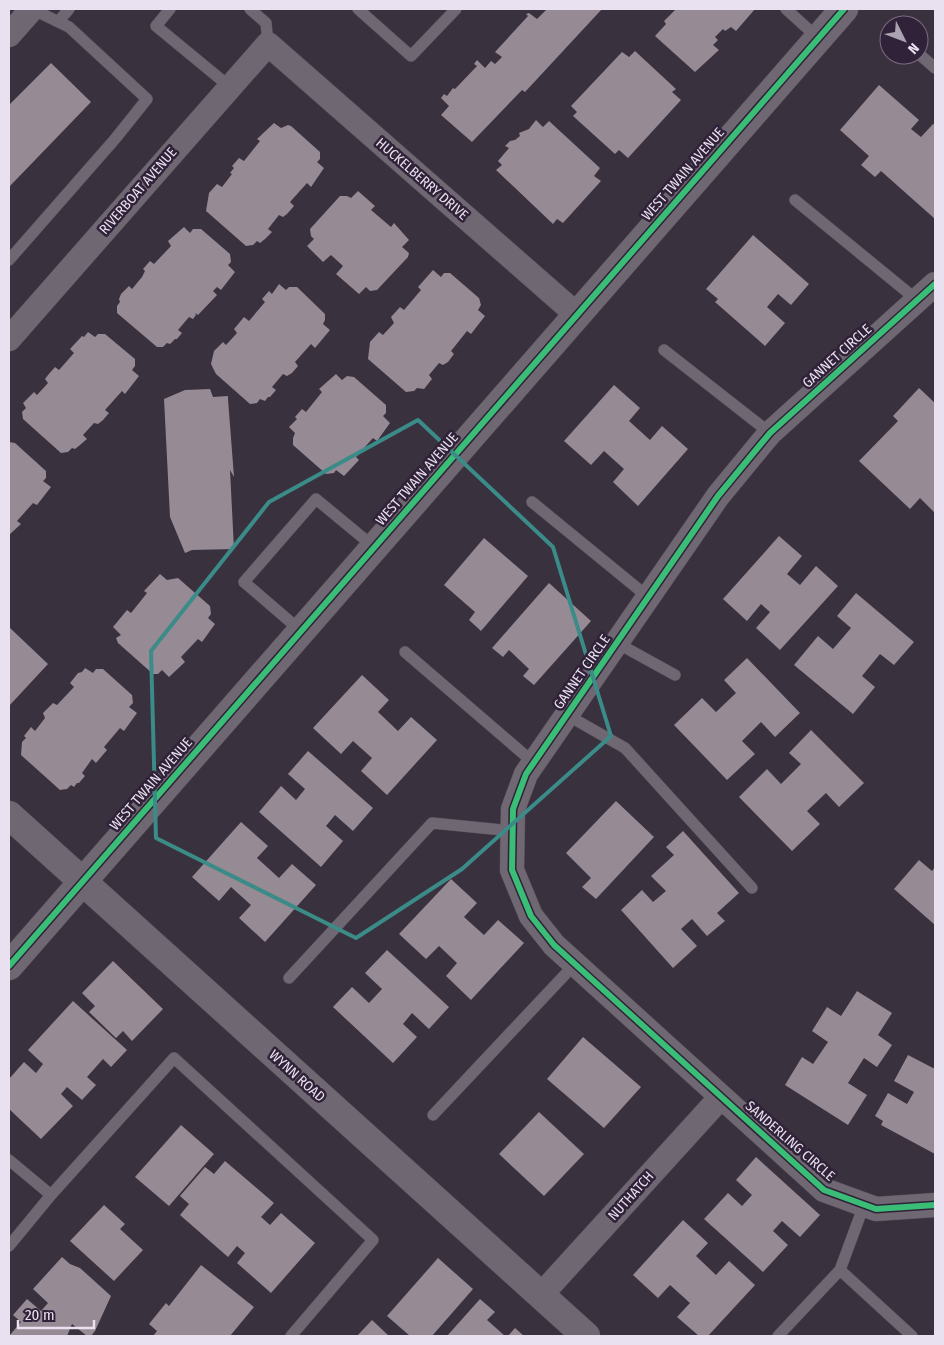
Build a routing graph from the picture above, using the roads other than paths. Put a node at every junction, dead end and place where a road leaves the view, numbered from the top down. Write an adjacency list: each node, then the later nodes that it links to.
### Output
1 (32, 9): 9 (lane); 10 (street)
2 (69, 9): 9 (lane)
3 (170, 9): 13 (lane)
4 (250, 9): 12 (lane)
5 (358, 9): 6 (lane)
6 (456, 9)
7 (786, 9): 11 (lane)
8 (844, 9): 11 (main road, WEST TWAIN AVENUE)
9 (58, 22): 15 (lane)
10 (9, 35)
11 (818, 38): 17 (main road, WEST TWAIN AVENUE)
12 (268, 44): 13 (street, RIVERBOAT AVENUE); 17 (street, HUCKELBERRY DRIVE)
13 (230, 87): 18 (street, RIVERBOAT AVENUE)
14 (795, 200): 16 (lane)
15 (9, 260)
16 (929, 293): 20 (street, GANNET CIRCLE)
17 (576, 314): 22 (main road, WEST TWAIN AVENUE)
18 (9, 339)
19 (664, 350): 20 (lane)
20 (770, 433): 23 (street, GANNET CIRCLE)
21 (532, 502): 23 (lane)
22 (374, 547): 24 (main road, WEST TWAIN AVENUE); 24 (lane)
23 (648, 597): 25 (street, GANNET CIRCLE)
24 (301, 631): 32 (main road, WEST TWAIN AVENUE)
25 (617, 643): 27 (lane); 28 (street, GANNET CIRCLE)
26 (405, 652): 29 (lane)
27 (675, 675)
28 (567, 715): 29 (street, GANNET CIRCLE); 33 (lane)
29 (534, 763): 31 (street, GANNET CIRCLE)
30 (9, 815): 32 (main road, WYNN ROAD)
31 (512, 830): 34 (street, GANNET CIRCLE); 36 (lane)
32 (83, 882): 35 (main road, WEST TWAIN AVENUE); 45 (main road, WYNN ROAD)
33 (752, 888)
34 (575, 964): 37 (street, GANNET CIRCLE); 38 (lane)
35 (9, 966)
36 (289, 978)
37 (721, 1097): 41 (street, SANDERLING CIRCLE); 45 (street, NUTHATCH)
38 (433, 1115)
39 (9, 1160): 40 (lane)
40 (51, 1195): 43 (lane); 46 (lane)
41 (864, 1205): 42 (street, SANDERLING CIRCLE); 44 (lane)
42 (935, 1205)
43 (9, 1246)
44 (840, 1270): 48 (lane); 49 (lane)
45 (541, 1296): 47 (main road, WYNN ROAD)
46 (291, 1336)
47 (586, 1336)
48 (778, 1336)
49 (912, 1336)

